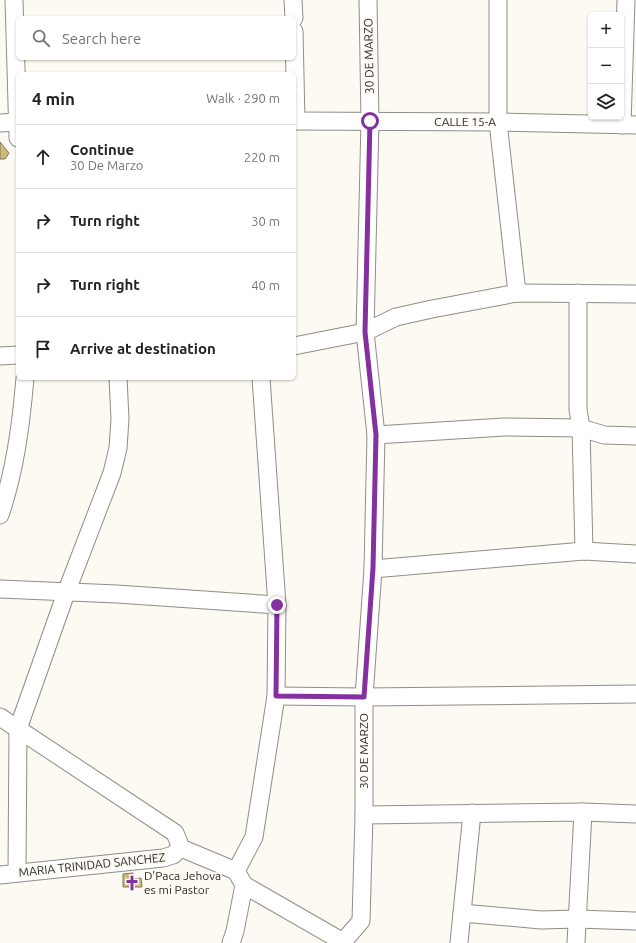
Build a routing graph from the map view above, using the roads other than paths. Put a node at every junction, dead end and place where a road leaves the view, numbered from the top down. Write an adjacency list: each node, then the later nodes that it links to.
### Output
1 (14, 0): 8 (street)
2 (293, 0): 6 (street)
3 (368, 0): 10 (street, 30 DE MARZO)
4 (498, 0): 12 (street)
5 (626, 0): 14 (street)
6 (294, 16)
7 (294, 60): 9 (street)
8 (16, 72)
9 (294, 72)
10 (370, 121): 11 (street, CALLE 15-A); 12 (street, CALLE 15-A); 19 (street, 30 DE MARZO)
11 (296, 122)
12 (498, 122): 14 (street, CALLE 15-A); 16 (street)
13 (0, 123): 15 (street)
14 (629, 125)
15 (16, 127)
16 (517, 293): 17 (street); 19 (street)
17 (578, 293): 18 (street); 26 (street)
18 (636, 294)
19 (365, 332): 20 (street); 27 (street, 30 DE MARZO)
20 (296, 346)
21 (16, 355): 22 (street)
22 (0, 356)
23 (26, 380): 29 (street)
24 (118, 380): 34 (street)
25 (261, 380): 35 (street)
26 (581, 428): 27 (street); 28 (street); 30 (street)
27 (376, 435): 32 (street, 30 DE MARZO)
28 (636, 436)
29 (0, 515)
30 (584, 551): 31 (street); 32 (street)
31 (636, 554)
32 (373, 568): 38 (street, 30 DE MARZO)
33 (0, 589): 34 (street)
34 (66, 593): 35 (street); 40 (street)
35 (277, 605): 37 (street)
36 (636, 694): 38 (street)
37 (276, 696): 38 (street); 48 (street)
38 (364, 697): 44 (street, 30 DE MARZO)
39 (0, 717): 40 (street)
40 (18, 729): 45 (street); 46 (street)
41 (582, 812): 42 (street); 43 (street); 50 (street)
42 (472, 813): 44 (street); 49 (street)
43 (636, 814)
44 (364, 815): 53 (street, 30 DE MARZO)
45 (181, 848): 46 (street, MARIA TRINIDAD SANCHEZ); 48 (street)
46 (17, 873): 47 (street, MARIA TRINIDAD SANCHEZ)
47 (0, 875)
48 (240, 878): 52 (street); 53 (street)
49 (462, 913): 50 (street); 54 (street)
50 (577, 919): 51 (street); 55 (street)
51 (636, 921)
52 (232, 943)
53 (343, 943)
54 (459, 943)
55 (576, 943)

